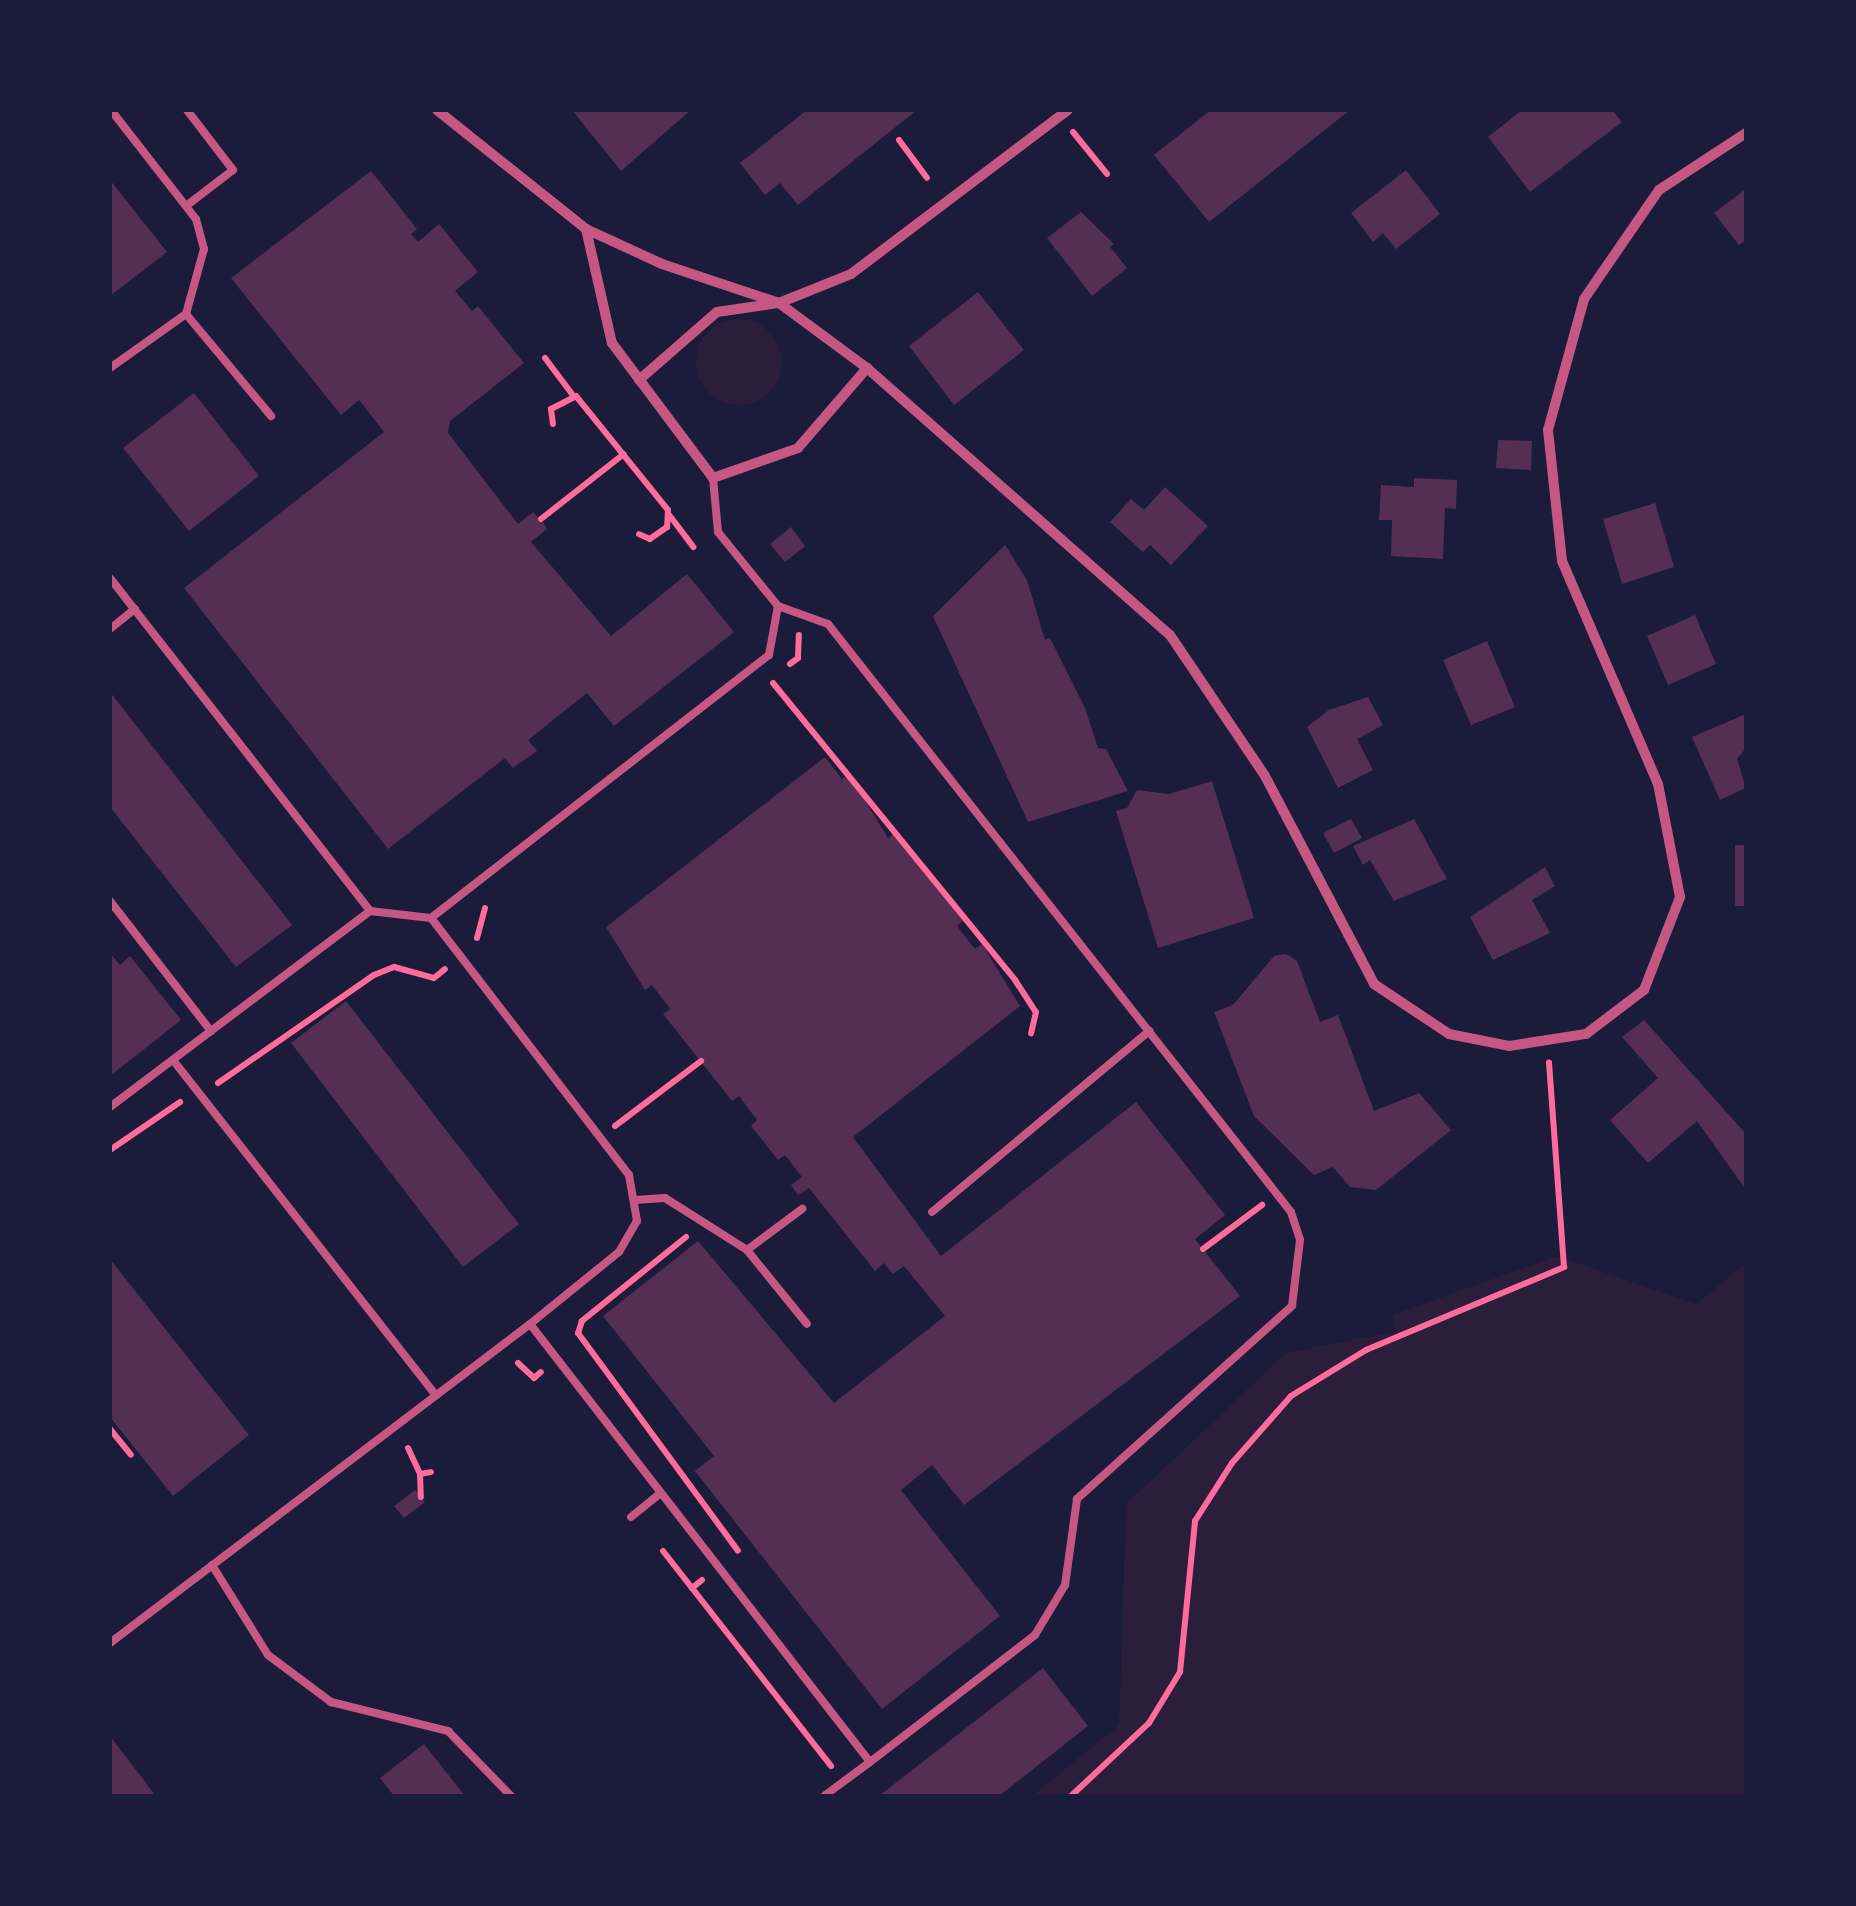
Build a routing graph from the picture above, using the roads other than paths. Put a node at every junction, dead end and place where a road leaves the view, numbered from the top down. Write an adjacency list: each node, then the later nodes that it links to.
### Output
1 (111, 110): 6 (lane)
2 (187, 110): 6 (lane)
3 (437, 110): 7 (street)
4 (1064, 113): 8 (street)
5 (1746, 132): 11 (street)
6 (186, 206): 9 (lane)
7 (586, 228): 8 (street); 12 (street)
8 (779, 303): 11 (street); 12 (street)
9 (186, 314): 10 (lane); 13 (lane)
10 (110, 368)
11 (867, 368): 14 (street)
12 (640, 380): 14 (street)
13 (271, 416)
14 (713, 478): 16 (lane)
15 (110, 578): 17 (lane)
16 (778, 606): 21 (lane); 22 (lane)
17 (135, 610): 18 (lane); 20 (lane)
18 (110, 628)
19 (110, 902): 23 (lane)
20 (370, 911): 21 (lane); 23 (lane)
21 (431, 918): 26 (lane)
22 (1149, 1030): 28 (lane); 37 (lane)
23 (211, 1031): 24 (lane)
24 (173, 1060): 25 (lane); 32 (lane)
25 (110, 1107)
26 (636, 1200): 29 (lane); 30 (lane)
27 (802, 1209): 29 (lane)
28 (932, 1212)
29 (747, 1250): 31 (lane)
30 (530, 1324): 32 (lane); 33 (lane)
31 (807, 1324)
32 (436, 1395): 35 (lane)
33 (661, 1493): 34 (lane); 37 (lane)
34 (631, 1518)
35 (212, 1565): 36 (lane); 38 (lane)
36 (110, 1643)
37 (870, 1762): 39 (lane)
38 (511, 1796)
39 (824, 1796)

